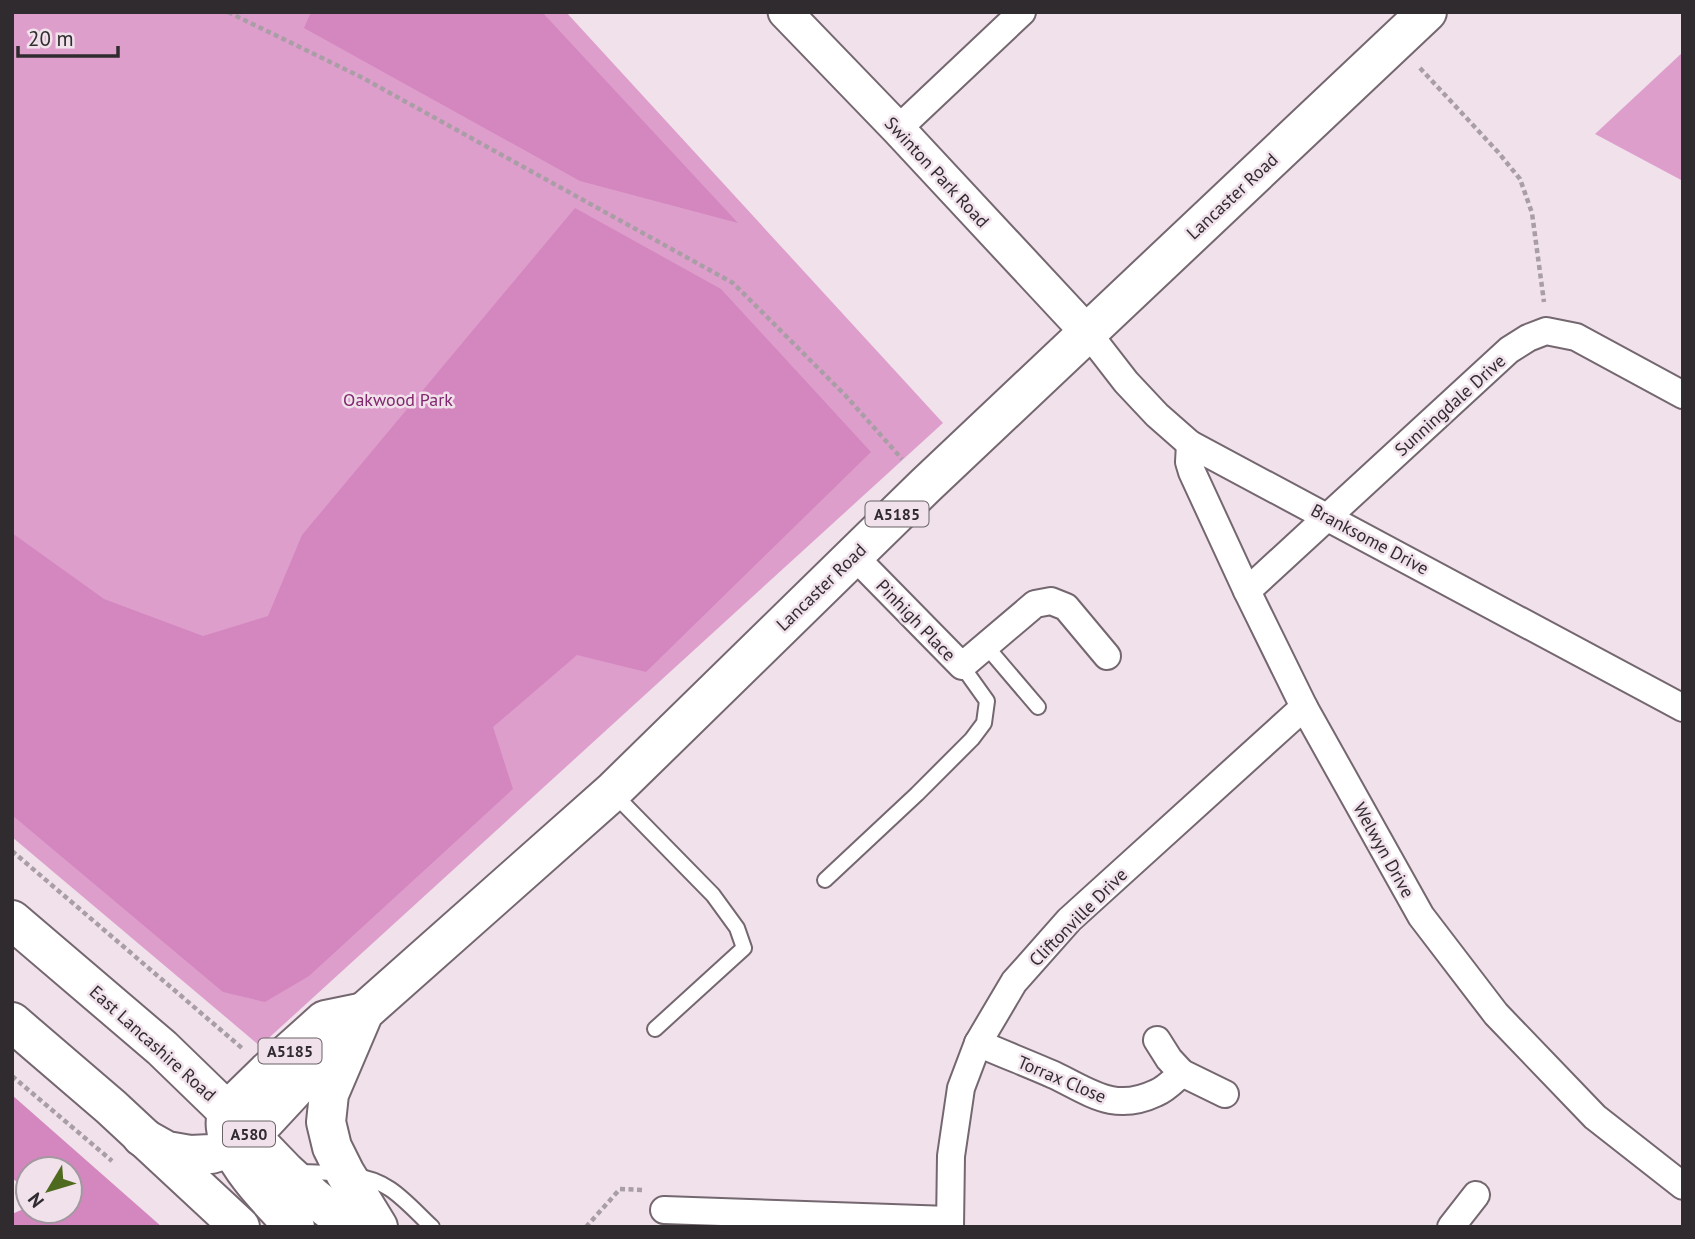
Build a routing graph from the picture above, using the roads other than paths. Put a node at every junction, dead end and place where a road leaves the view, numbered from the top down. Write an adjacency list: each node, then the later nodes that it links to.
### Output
1 (785, 12): 4 (street, Swinton Park Road)
2 (1022, 12): 4 (street)
3 (1427, 12): 5 (main road, Lancaster Road / A5185)
4 (898, 129): 5 (street, Swinton Park Road)
5 (1088, 333): 7 (street, Branksome Drive); 9 (main road, Lancaster Road / A5185)
6 (1683, 395): 8 (street, Sunningdale Drive)
7 (1190, 444): 8 (street, Branksome Drive); 10 (street, Welwyn Drive)
8 (1328, 517): 10 (street, Sunningdale Drive); 16 (street, Branksome Drive)
9 (853, 555): 13 (street, Pinhigh Place); 17 (main road, Lancaster Road / A5185)
10 (1247, 591): 15 (street, Welwyn Drive)
11 (986, 646): 12 (street, Pinhigh Place); 13 (street, Pinhigh Place); 14 (lane)
12 (1107, 656)
13 (962, 666): 18 (lane)
14 (1038, 706)
15 (1304, 708): 24 (street, Cliftonville Drive); 31 (street, Welwyn Drive)
16 (1683, 708)
17 (612, 792): 21 (main road, Lancaster Road / A5185); 22 (lane)
18 (825, 880)
19 (12, 920): 27 (main road, East Lancashire Road / A580)
20 (12, 1022): 28 (main road)
21 (358, 1026): 27 (main road, Lancaster Road / A5185); 27 (main road, Lancaster Road / A5185); 30 (main road)
22 (655, 1029)
23 (1157, 1041): 25 (street)
24 (978, 1043): 25 (street, Torrax Close); 34 (street, Cliftonville Drive)
25 (1182, 1073): 26 (street)
26 (1225, 1094)
27 (236, 1132): 28 (main road); 29 (main road, East Lancashire Road / A580); 36 (main road)
28 (141, 1136): 35 (main road)
29 (286, 1172): 30 (lane); 37 (main road, East Lancashire Road / A580)
30 (345, 1173): 38 (main road); 39 (lane)
31 (1683, 1186)
32 (1476, 1195): 40 (street)
33 (664, 1210): 34 (street)
34 (950, 1223)
35 (240, 1227)
36 (296, 1227)
37 (351, 1227)
38 (378, 1227)
39 (432, 1227)
40 (1451, 1227)

